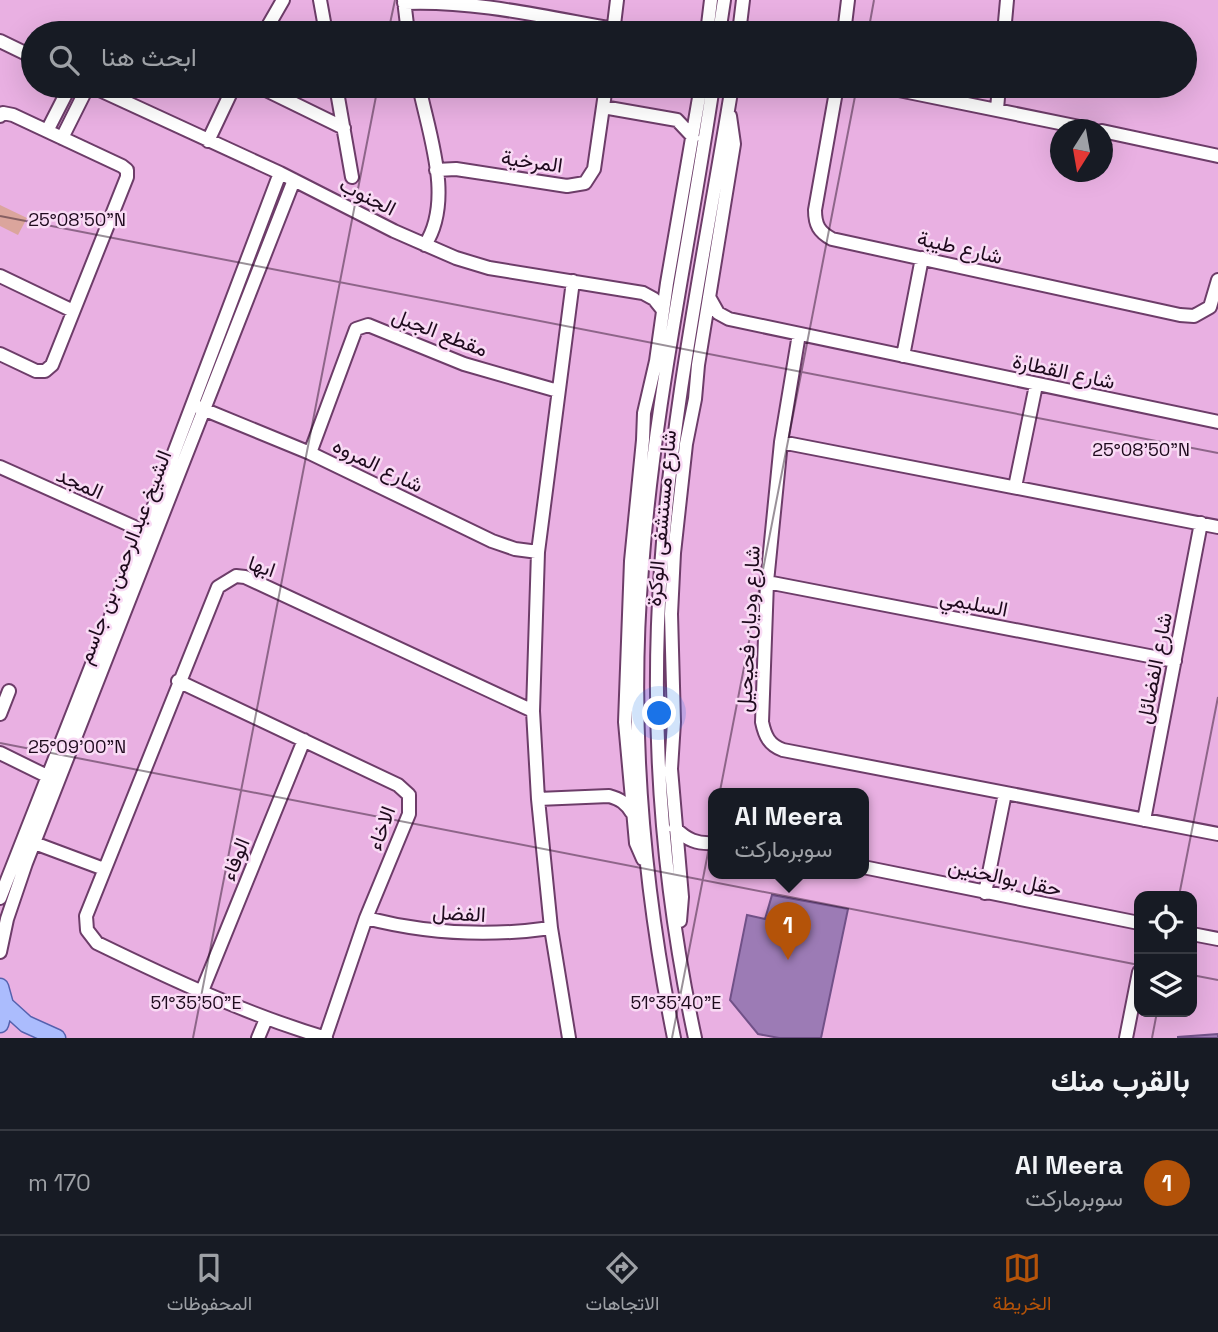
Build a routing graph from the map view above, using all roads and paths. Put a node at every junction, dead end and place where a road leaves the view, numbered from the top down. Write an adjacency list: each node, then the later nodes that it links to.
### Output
1 (283, 0): 11 (street)
2 (320, 0): 12 (street)
3 (617, 0): 15 (street)
4 (711, 0): 16 (street)
5 (723, 0): 17 (street)
6 (743, 0): 18 (street)
7 (848, 0): 19 (street)
8 (1007, 0): 20 (street)
9 (404, 1): 10 (street); 13 (street)
10 (485, 3): 14 (street)
11 (271, 21)
12 (324, 21)
13 (406, 21)
14 (568, 21)
15 (615, 21)
16 (708, 21)
17 (720, 21)
18 (740, 21)
19 (845, 21)
20 (1005, 21)
21 (0, 41): 22 (street)
22 (21, 51)
23 (64, 98): 45 (street)
24 (84, 98): 48 (street)
25 (116, 98): 49 (street, الجنوب)
26 (228, 98): 49 (street)
27 (283, 98): 44 (street)
28 (338, 98): 44 (street)
29 (421, 98): 51 (street)
30 (604, 98): 38 (street, المرخية)
31 (700, 98): 37 (street, شارع مستشفى الوكرة)
32 (710, 98): 77 (street, شارع مستشفى الوكرة)
33 (730, 98): 39 (street, شارع مستشفى الوكرة)
34 (835, 98): 56 (street, شارع طيبة)
35 (941, 98): 40 (street)
36 (998, 98): 40 (street)
37 (699, 104): 42 (street); 47 (street, شارع مستشفى الوكرة)
38 (603, 107): 42 (street); 51 (street, المرخية)
39 (728, 109): 62 (street, شارع مستشفى الوكرة); 73 (street, شارع مستشفى الوكرة)
40 (997, 109): 43 (street)
41 (0, 116): 45 (street)
42 (677, 120): 47 (street)
43 (1050, 120)
44 (344, 128): 53 (street)
45 (47, 131): 48 (street)
46 (1113, 133): 50 (street)
47 (692, 137): 60 (street, شارع مستشفى الوكرة)
48 (62, 138): 64 (street)
49 (208, 141): 52 (street, الجنوب)
50 (1218, 156)
51 (436, 170): 55 (street)
52 (280, 173): 54 (street, الجنوب); 75 (street, الشيخ عبدالرحمن بن جاسم)
53 (352, 177)
54 (294, 180): 55 (street, الجنوب); 75 (street, الشيخ عبدالرحمن بن جاسم)
55 (425, 245): 59 (street, الجنوب)
56 (922, 258): 58 (street, شارع طيبة); 69 (street)
57 (0, 276): 64 (street)
58 (1218, 279)
59 (573, 281): 61 (street, الجنوب); 74 (street)
60 (667, 283): 61 (street); 63 (street, شارع مستشفى الوكرة)
61 (643, 293): 63 (street)
62 (709, 297): 65 (street); 67 (street, شارع مستشفى الوكرة)
63 (662, 309): 71 (street, شارع مستشفى الوكرة)
64 (73, 311): 68 (street)
65 (729, 319): 66 (street, شارع القطارة); 67 (street)
66 (799, 334): 69 (street, شارع القطارة); 78 (street, شارع وديان فحيحيل)
67 (704, 337): 70 (street, شارع مستشفى الوكرة)
68 (0, 354)
69 (903, 356): 72 (street, شارع القطارة)
70 (698, 365): 73 (street); 93 (street, شارع مستشفى الوكرة)
71 (651, 382): 77 (street); 96 (street, شارع مستشفى الوكرة)
72 (1036, 385): 76 (street, شارع القطارة); 81 (street)
73 (682, 389): 89 (street, شارع مستشفى الوكرة)
74 (558, 391): 79 (street, مقطع الجبل); 85 (street)
75 (198, 407): 79 (street, شارع المروه); 84 (street, الشيخ عبدالرحمن بن جاسم)
76 (1218, 422)
77 (658, 425): 94 (street, شارع مستشفى الوكرة)
78 (781, 442): 81 (street); 86 (street, شارع وديان فحيحيل)
79 (310, 453): 85 (street, شارع المروه)
80 (0, 467): 84 (street, المجد)
81 (1015, 488): 82 (street)
82 (1201, 523): 83 (street); 87 (street, شارع الفضائل)
83 (1218, 527)
84 (149, 534): 99 (street, الشيخ عبدالرحمن بن جاسم)
85 (538, 552): 91 (street)
86 (767, 582): 87 (street, السليمي); 100 (street, شارع وديان فحيحيل)
87 (1175, 661): 104 (street, شارع الفضائل)
88 (178, 681): 91 (street, ابها); 95 (street, الاخاء); 111 (street, ابها)
89 (657, 681): 93 (street); 118 (street, شارع مستشفى الوكرة)
90 (9, 691): 92 (street)
91 (533, 711): 102 (street)
92 (0, 714)
93 (674, 722): 105 (street, شارع مستشفى الوكرة)
94 (638, 725): 96 (street); 109 (street, شارع مستشفى الوكرة)
95 (304, 740): 115 (street, الاخاء); 123 (street, الوفاء)
96 (628, 752): 98 (street, شارع مستشفى الوكرة)
97 (0, 753): 99 (street)
98 (630, 777): 101 (street); 103 (street, شارع مستشفى الوكرة)
99 (53, 779): 107 (street, الشيخ عبدالرحمن بن جاسم)
100 (1005, 793): 104 (street, شارع وديان فحيحيل); 113 (street)
101 (609, 796): 102 (street); 103 (street)
102 (538, 799): 117 (street)
103 (633, 816): 109 (street, شارع مستشفى الوكرة)
104 (1144, 820): 106 (street, شارع وديان فحيحيل)
105 (675, 828): 108 (street); 112 (street, شارع مستشفى الوكرة)
106 (1218, 834)
107 (29, 841): 111 (street); 114 (street, الشيخ عبدالرحمن بن جاسم); 121 (street, الشيخ عبدالرحمن بن جاسم)
108 (707, 844): 112 (street)
109 (647, 865): 132 (street, شارع مستشفى الوكرة)
110 (869, 868): 113 (street, حقل بوالحنين)
111 (104, 869): 123 (street, ابها)
112 (680, 869): 118 (street, شارع مستشفى الوكرة)
113 (985, 893): 116 (street, حقل بوالحنين)
114 (0, 898)
115 (366, 918): 117 (street, الفضل); 130 (street, الاخاء)
116 (1134, 922)
117 (551, 928): 131 (street)
118 (677, 934): 133 (street, شارع مستشفى الوكرة)
119 (1197, 935): 120 (street)
120 (1218, 939)
121 (0, 952)
122 (0, 987): 125 (main road)
123 (202, 991): 126 (street, ابها)
124 (1134, 997): 134 (street)
125 (5, 1005): 127 (main road); 128 (main road)
126 (266, 1019): 129 (street); 130 (street, ابها)
127 (0, 1024)
128 (57, 1038)
129 (258, 1038)
130 (325, 1038)
131 (569, 1038)
132 (674, 1038)
133 (695, 1038)
134 (1126, 1038)

